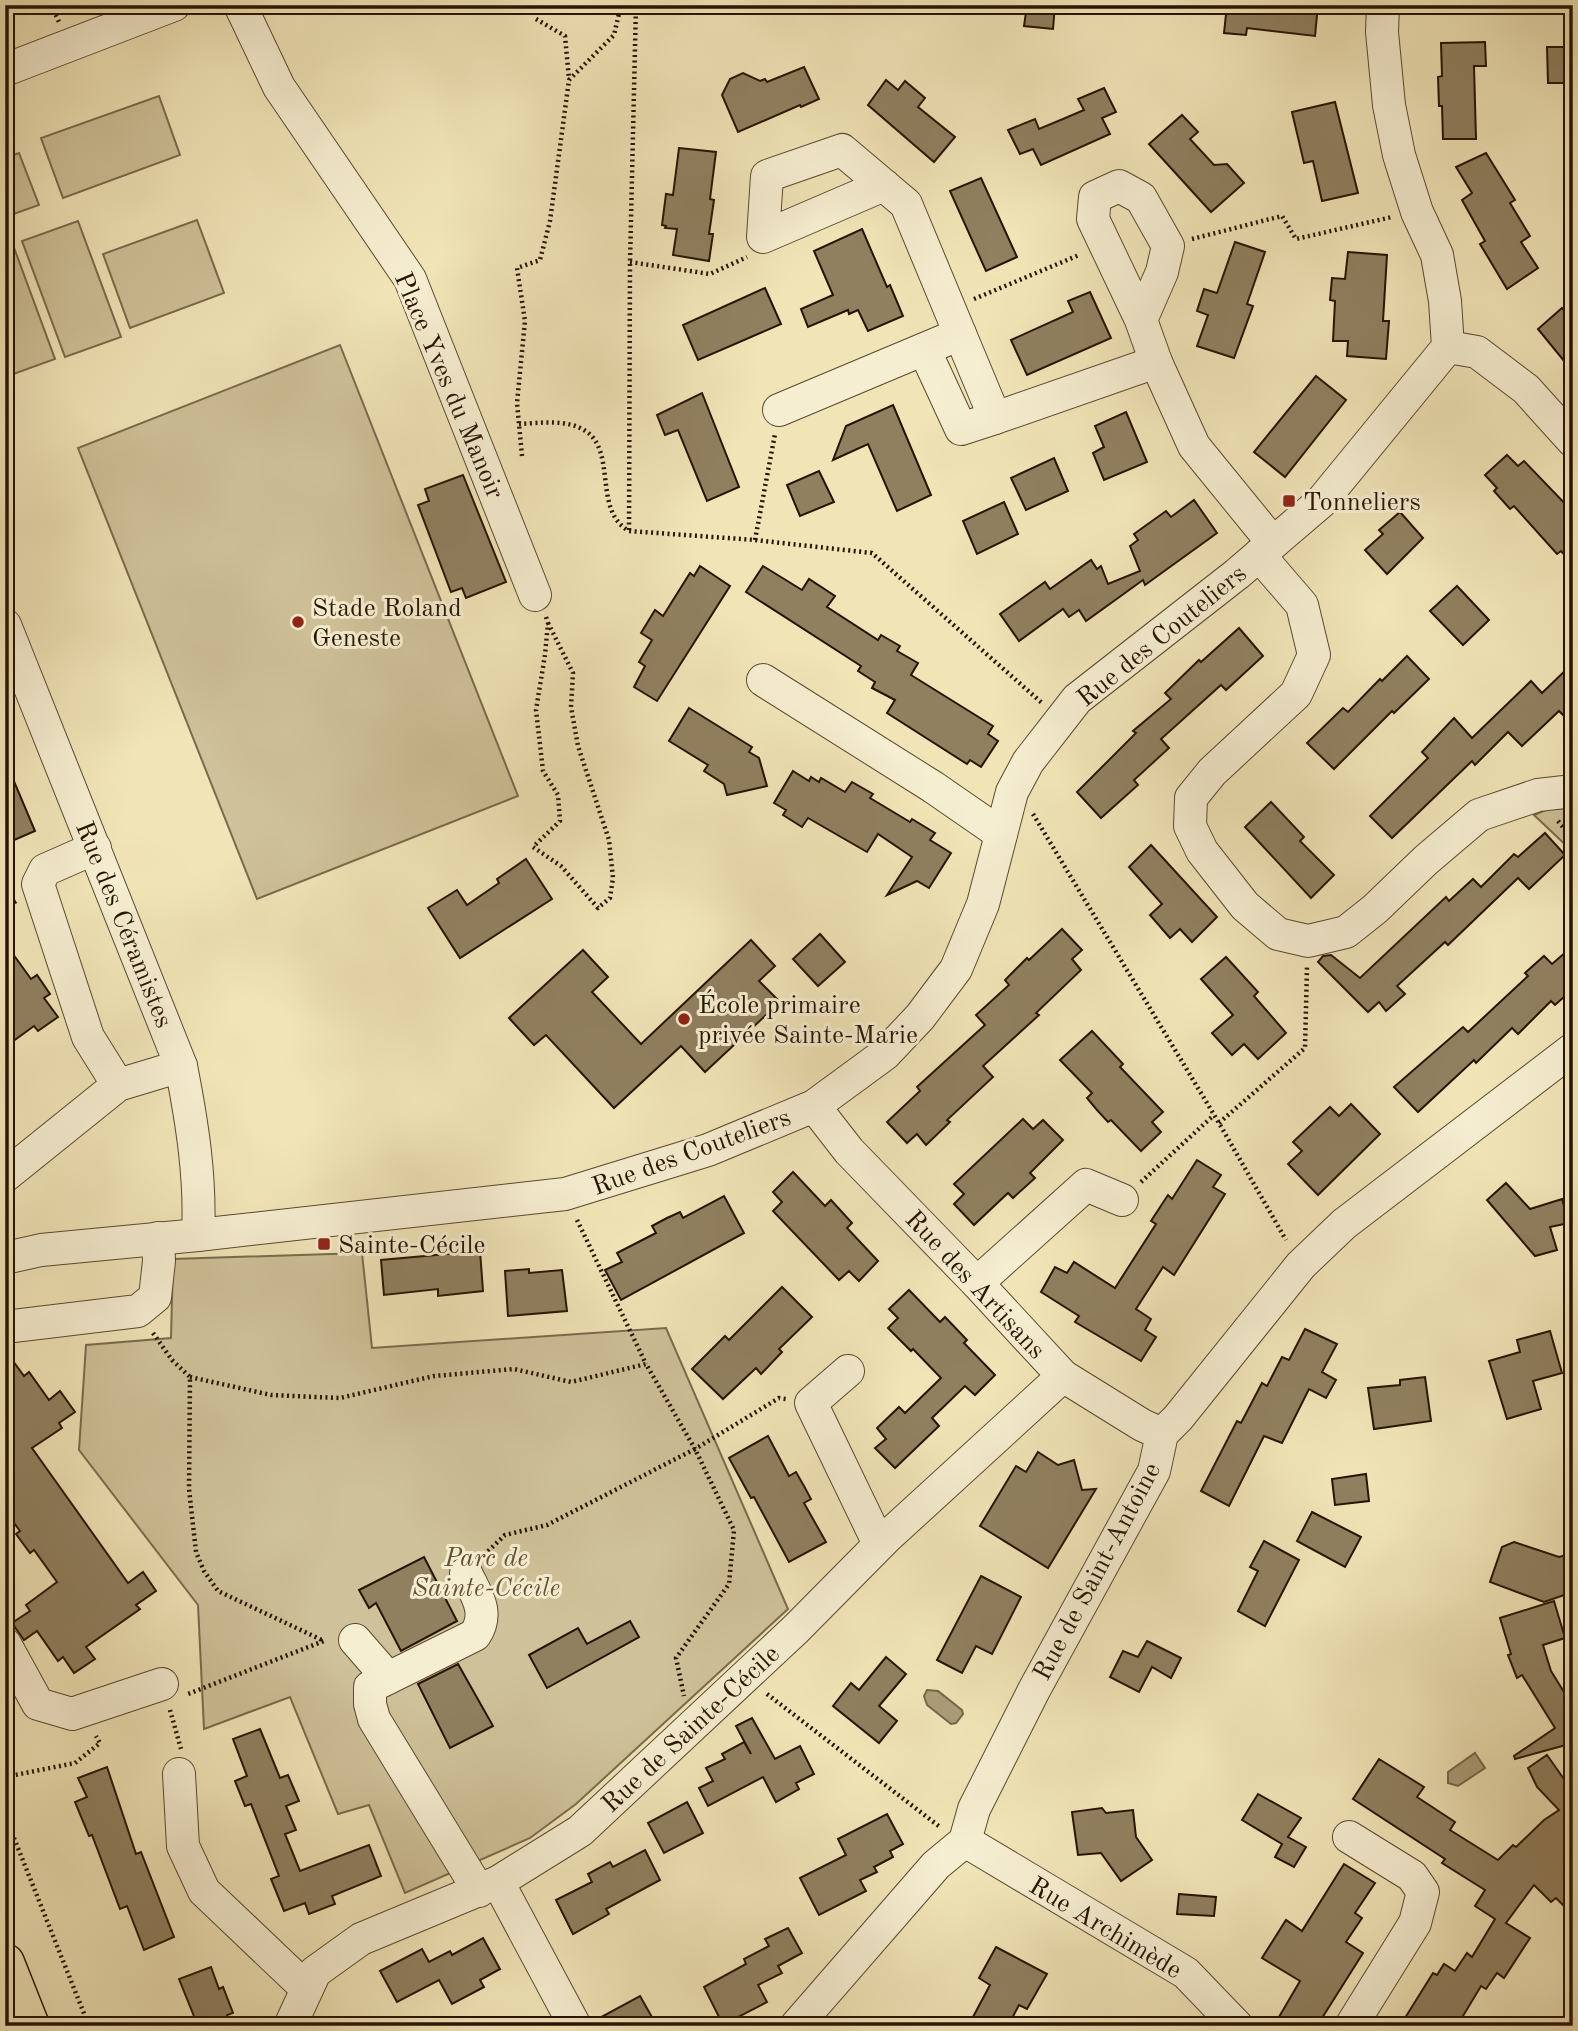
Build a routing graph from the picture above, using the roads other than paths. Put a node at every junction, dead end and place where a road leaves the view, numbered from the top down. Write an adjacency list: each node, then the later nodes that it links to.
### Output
1 (174, 5): 4 (street)
2 (240, 5): 15 (street, Place Yves du Manoir)
3 (1383, 5): 8 (street)
4 (5, 70)
5 (884, 185): 5 (street); 7 (street)
6 (1141, 320): 6 (street); 10 (street)
7 (955, 322): 9 (street); 12 (street)
8 (1448, 347): 13 (street); 14 (street, Rue des Couteliers)
9 (924, 349): 11 (street); 12 (street)
10 (1156, 362): 12 (street); 14 (street)
11 (779, 410)
12 (995, 418)
13 (1573, 441)
14 (1266, 549): 18 (street); 19 (street, Rue des Couteliers)
15 (542, 609)
16 (5, 625): 20 (street, Rue des Céramistes)
17 (763, 680): 19 (street)
18 (1573, 791)
19 (1001, 834): 24 (street, Rue des Couteliers)
20 (95, 848): 22 (street, Rue des Céramistes); 23 (street)
21 (1573, 1049): 34 (street, Rue de Saint-Antoine)
22 (181, 1066): 23 (street); 27 (street, Rue des Céramistes)
23 (118, 1085): 25 (street)
24 (814, 1106): 27 (street, Rue des Couteliers); 30 (street, Rue des Artisans)
25 (5, 1176)
26 (1122, 1200): 30 (street)
27 (198, 1235): 28 (street, Rue des Couteliers)
28 (158, 1238): 29 (street, Rue des Couteliers); 31 (street)
29 (5, 1258)
30 (977, 1283): 33 (street, Rue des Artisans)
31 (5, 1327)
32 (848, 1371): 35 (street)
33 (1063, 1377): 34 (street, Rue des Artisans); 35 (street, Rue de Sainte-Cécile)
34 (1162, 1434): 43 (street, Rue de Saint-Antoine)
35 (879, 1544): 44 (street, Rue de Sainte-Cécile)
36 (466, 1573): 39 (street)
37 (355, 1640): 39 (street)
38 (5, 1644): 40 (street)
39 (388, 1678): 44 (street)
40 (165, 1693)
41 (179, 1774): 46 (street)
42 (1349, 1837): 52 (street)
43 (965, 1841): 50 (street); 51 (street, Rue Archimède)
44 (488, 1887): 46 (street, Rue de Sainte-Cécile); 49 (street)
45 (5, 1963): 47 (main road)
46 (307, 1989): 48 (street, Rue de Sainte-Cécile)
47 (30, 2026)
48 (290, 2026)
49 (575, 2026)
50 (796, 2026)
51 (1237, 2026)
52 (1350, 2026)

